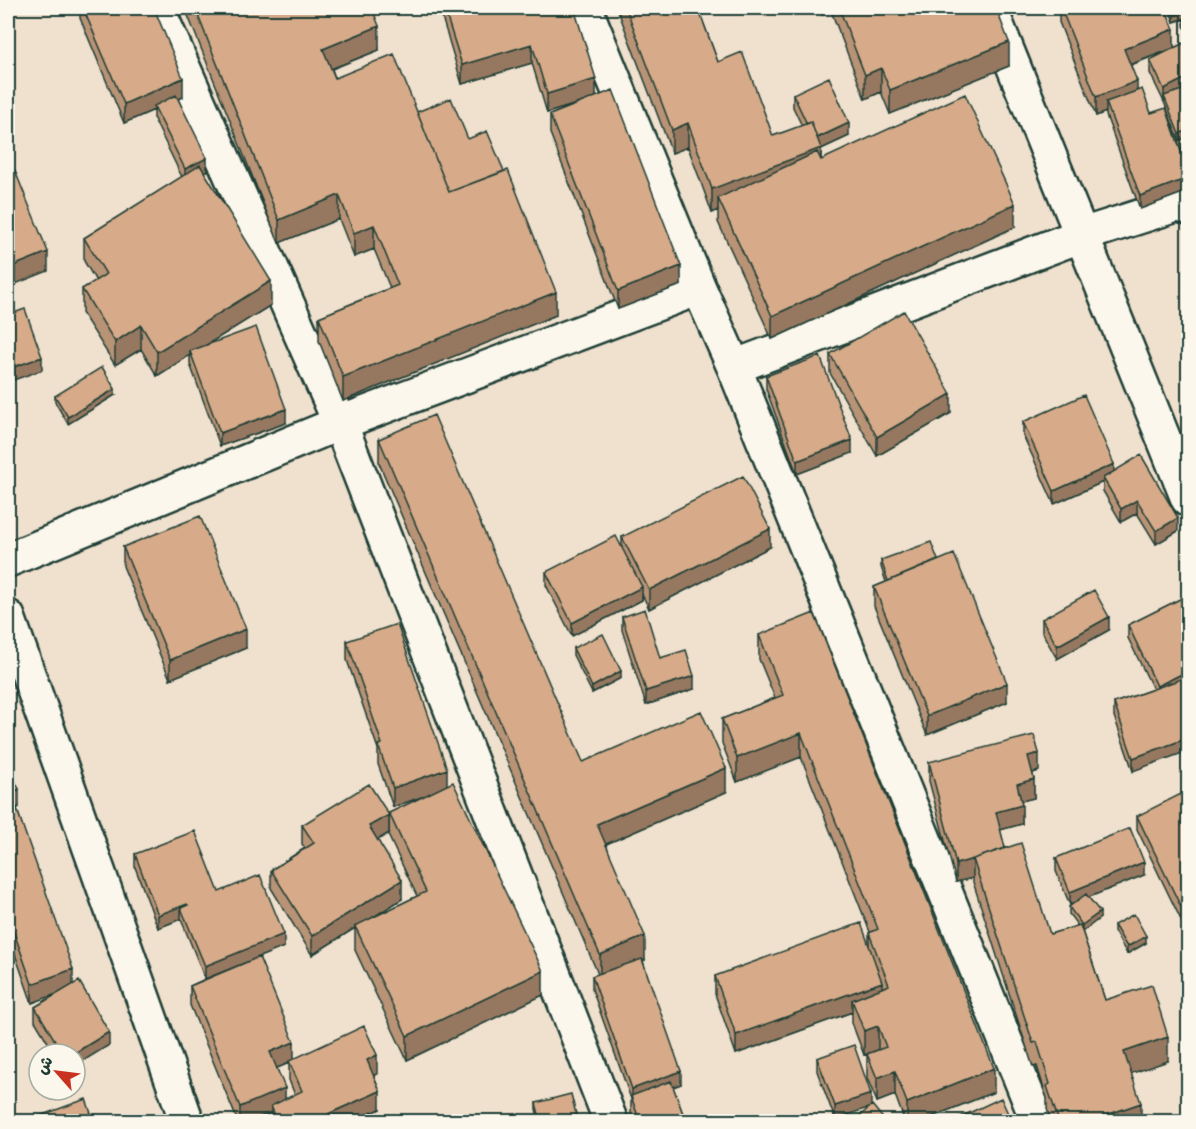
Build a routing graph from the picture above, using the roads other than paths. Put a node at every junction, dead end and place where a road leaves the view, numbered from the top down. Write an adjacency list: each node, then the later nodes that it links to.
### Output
1 (157, 8): 8 (street)
2 (585, 8): 6 (street)
3 (990, 8): 5 (street)
4 (1188, 207): 5 (street)
5 (1082, 235): 7 (street); 9 (street)
6 (699, 288): 7 (street); 8 (street)
7 (734, 367): 14 (street)
8 (340, 423): 10 (street); 13 (street)
9 (1188, 499)
10 (8, 560)
11 (11, 638): 12 (street)
12 (187, 1122)
13 (612, 1122)
14 (1038, 1122)

